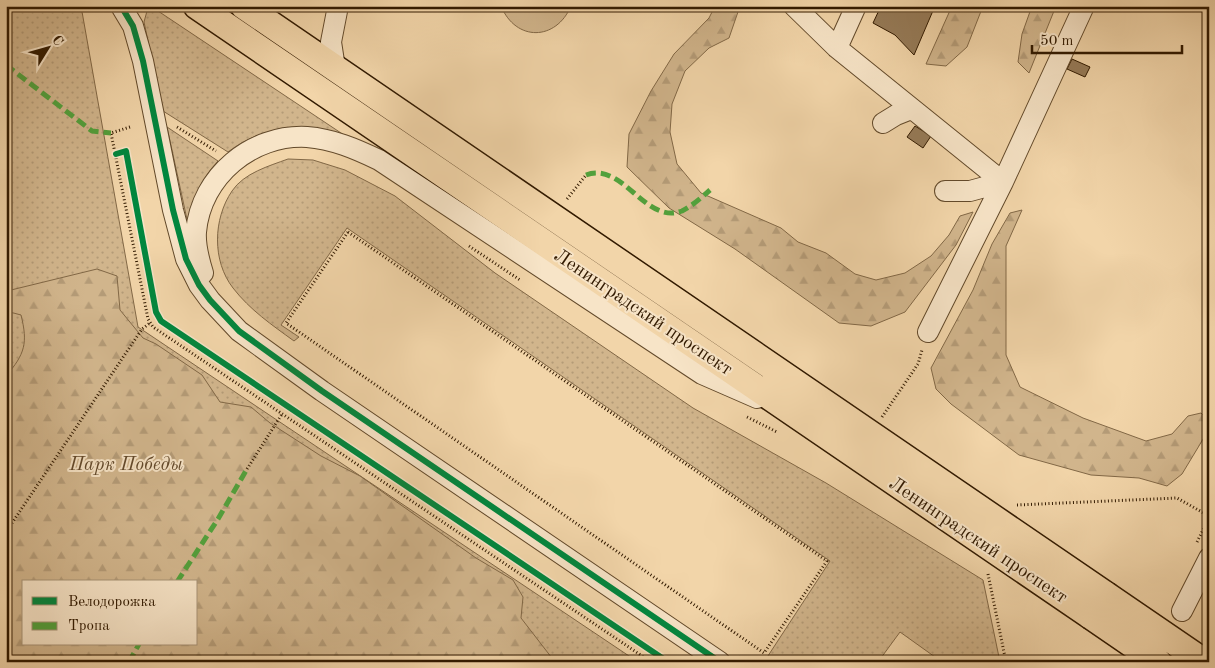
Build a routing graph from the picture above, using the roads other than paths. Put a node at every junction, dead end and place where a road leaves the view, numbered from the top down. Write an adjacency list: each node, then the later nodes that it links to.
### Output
1 (121, 6): 14 (street)
2 (197, 6): 16 (main road, Ленинградский проспект)
3 (338, 6): 9 (street)
4 (794, 6): 8 (street)
5 (856, 6): 8 (street)
6 (1084, 6): 12 (street)
7 (254, 7): 9 (main road, Ленинградский проспект)
8 (838, 48): 10 (street)
9 (335, 68): 18 (main road, Ленинградский проспект)
10 (911, 109): 11 (street); 12 (street)
11 (883, 123)
12 (1003, 182): 13 (street); 15 (street)
13 (945, 191)
14 (224, 315): 16 (street); 20 (street)
15 (928, 332)
16 (791, 426): 18 (main road, Ленинградский проспект)
17 (1209, 558): 19 (street)
18 (1099, 605): 21 (main road, bridge); 22 (main road, bridge)
19 (1182, 612)
20 (720, 662)
21 (1158, 662)
22 (1204, 662)

